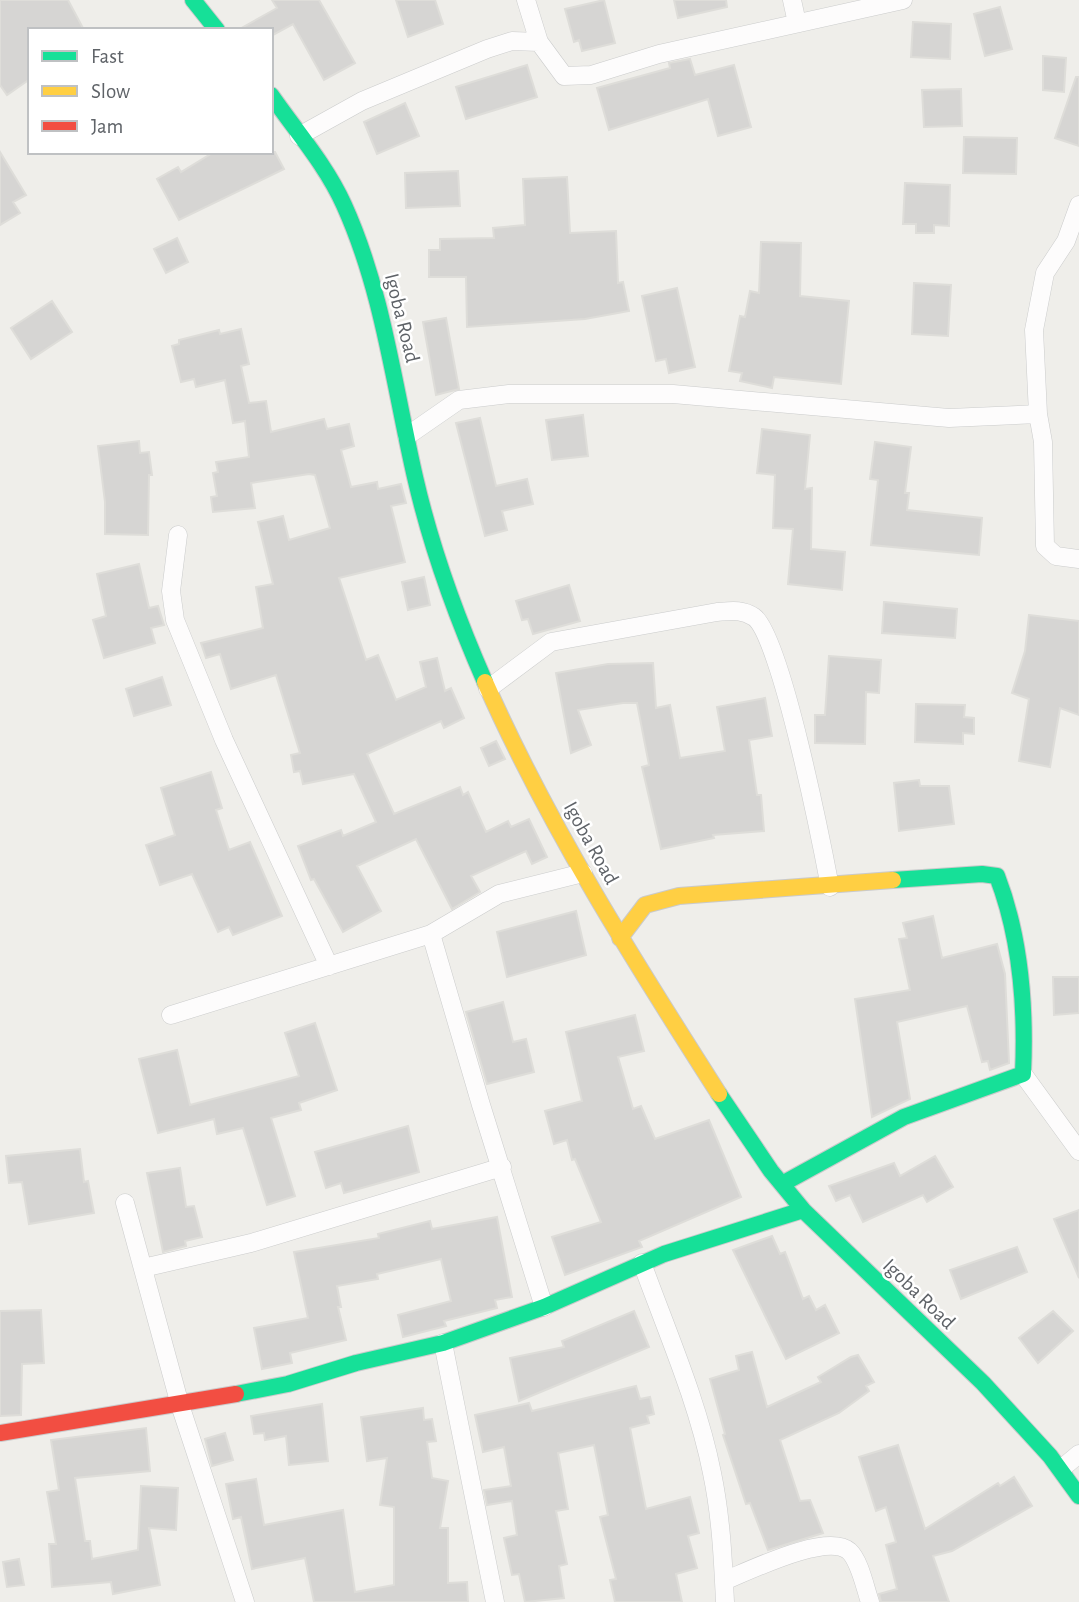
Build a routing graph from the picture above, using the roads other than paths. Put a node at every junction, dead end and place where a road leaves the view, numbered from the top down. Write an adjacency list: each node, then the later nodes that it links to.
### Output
1 (193, 0): 6 (street)
2 (526, 0): 7 (street)
3 (792, 0): 5 (street)
4 (903, 0): 5 (street)
5 (797, 23): 7 (street)
6 (215, 28)
7 (539, 42): 9 (street)
8 (273, 97): 9 (street, Igoba Road)
9 (299, 136): 12 (street, Igoba Road)
10 (1079, 205): 11 (street)
11 (1038, 414): 12 (street); 14 (street)
12 (407, 436): 15 (street, Igoba Road)
13 (178, 535): 20 (street)
14 (1079, 559)
15 (488, 689): 16 (street, Igoba Road); 17 (street)
16 (583, 873): 18 (street); 19 (street, Igoba Road)
17 (830, 887): 19 (street); 22 (street)
18 (431, 934): 20 (street); 24 (street)
19 (620, 938): 25 (street, Igoba Road)
20 (329, 966): 21 (street)
21 (171, 1015)
22 (1023, 1074): 23 (street); 25 (street)
23 (1079, 1151)
24 (502, 1167): 29 (street); 30 (street)
25 (782, 1184): 27 (street, Igoba Road)
26 (125, 1203): 29 (street)
27 (803, 1210): 28 (street); 35 (street, Igoba Road)
28 (642, 1263): 30 (street); 37 (street)
29 (143, 1268): 32 (street)
30 (544, 1307): 31 (street)
31 (443, 1343): 32 (street); 39 (street)
32 (180, 1405): 33 (street); 38 (street)
33 (0, 1433)
34 (1079, 1454): 35 (street)
35 (1061, 1469): 36 (street, Igoba Road)
36 (1079, 1496)
37 (724, 1581): 40 (street); 41 (street)
38 (245, 1602)
39 (495, 1602)
40 (724, 1602)
41 (870, 1602)

